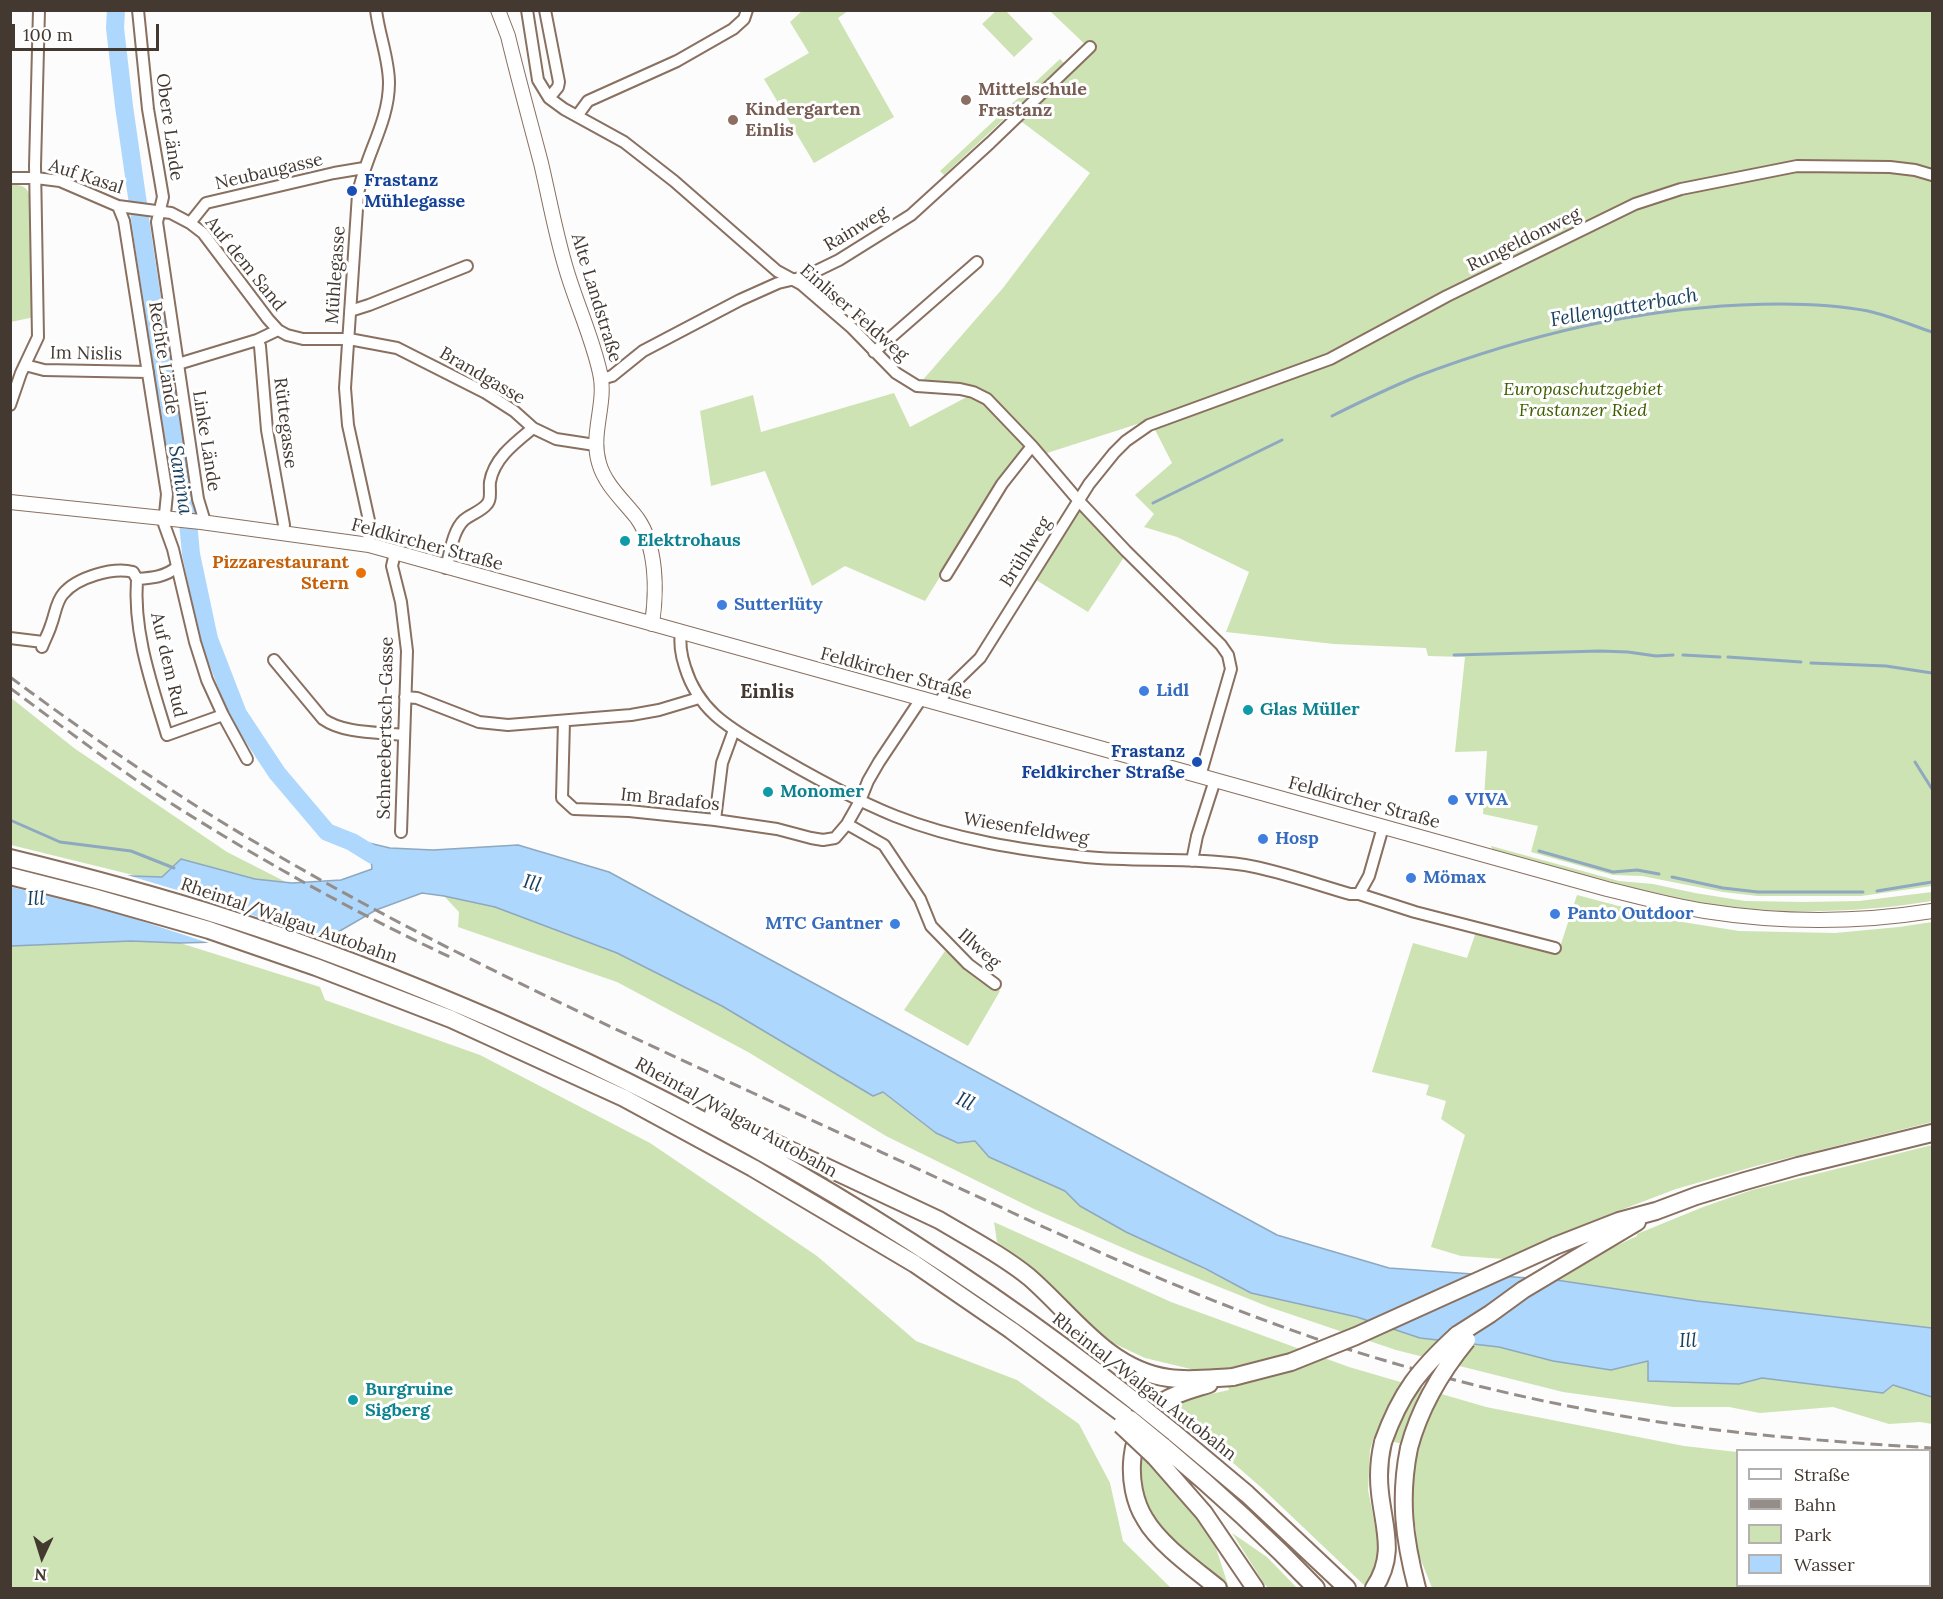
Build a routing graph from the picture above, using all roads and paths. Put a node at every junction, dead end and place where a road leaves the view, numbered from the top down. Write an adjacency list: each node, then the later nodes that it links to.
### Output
1 (39, 10): 14 (street, Im Nislis)
2 (138, 10): 16 (street, Obere Lände)
3 (376, 10): 11 (street, Mühlegasse)
4 (498, 10): 29 (main road, Alte Landstraße)
5 (527, 10): 9 (street)
6 (544, 10): 9 (street)
7 (747, 10): 10 (street)
8 (1090, 47): 20 (street, Rainweg)
9 (549, 98): 10 (street, Einliser Feldweg)
10 (577, 116): 20 (street, Einliser Feldweg)
11 (364, 168): 17 (street, Neubaugasse); 21 (street, Mühlegasse)
12 (1932, 175): 31 (street, Rungeldonweg)
13 (10, 178): 14 (street, Auf Kasal)
14 (36, 178): 15 (street, Auf Kasal); 27 (street, Im Nislis)
15 (122, 207): 16 (street, Auf Kasal); 28 (street, Rechte Lände)
16 (156, 211): 17 (street, Auf dem Sand); 26 (street, Linke Lände)
17 (190, 223): 22 (street, Auf dem Sand)
18 (977, 262): 25 (street)
19 (467, 266): 21 (street)
20 (791, 278): 25 (street, Einliser Feldweg); 29 (street, Rainweg)
21 (350, 311): 23 (street, Mühlegasse)
22 (278, 330): 23 (street, Auf dem Sand); 24 (street)
23 (349, 339): 32 (street, Brandgasse); 40 (street, Mühlegasse)
24 (257, 340): 26 (street); 39 (street, Rüttegasse)
25 (874, 352): 34 (street, Einliser Feldweg)
26 (178, 364): 38 (street, Linke Lände)
27 (25, 365): 28 (street, Im Nislis); 30 (street, Im Nislis)
28 (148, 372): 37 (street, Rechte Lände)
29 (602, 379): 33 (main road, Alte Landstraße)
30 (10, 405)
31 (1149, 425): 35 (street, Brühlweg)
32 (533, 428): 33 (street, Brandgasse); 43 (street)
33 (596, 445): 46 (main road, Alte Landstraße)
34 (1032, 446): 35 (street, Einliser Feldweg); 44 (street)
35 (1078, 500): 53 (street, Brühlweg); 59 (street, Einliser Feldweg)
36 (10, 502): 37 (main road)
37 (167, 518): 38 (main road, Feldkircher Straße); 42 (street, Auf dem Rud)
38 (203, 522): 39 (main road, Feldkircher Straße)
39 (283, 533): 40 (main road, Feldkircher Straße)
40 (369, 545): 41 (main road, Feldkircher Straße)
41 (395, 554): 43 (main road, Feldkircher Straße); 50 (street, Schneebertsch-Gasse)
42 (177, 567): 45 (street); 54 (street, Auf dem Rud)
43 (446, 567): 46 (main road, Feldkircher Straße)
44 (946, 575)
45 (137, 579): 48 (street); 54 (street, Auf dem Rud)
46 (652, 624): 47 (main road, Feldkircher Straße)
47 (681, 632): 51 (street, Wiesenfeldweg); 52 (main road, Feldkircher Straße)
48 (10, 638)
49 (274, 660): 57 (street)
50 (405, 697): 55 (street); 57 (street, Schneebertsch-Gasse)
51 (699, 698): 55 (street); 56 (street, Wiesenfeldweg)
52 (921, 699): 53 (main road, Feldkircher Straße); 61 (street)
53 (939, 704): 59 (main road, Feldkircher Straße)
54 (223, 715): 58 (street, Auf dem Rud)
55 (564, 721): 62 (street, Im Bradafos)
56 (734, 730): 61 (street, Wiesenfeldweg); 62 (street)
57 (404, 735): 65 (street, Schneebertsch-Gasse)
58 (247, 759)
59 (1200, 776): 60 (main road, Feldkircher Straße)
60 (1215, 780): 64 (main road, Feldkircher Straße); 67 (street)
61 (860, 801): 63 (street, Im Bradafos); 67 (street, Wiesenfeldweg)
62 (716, 820): 63 (street, Im Bradafos)
63 (847, 824): 72 (street, Illweg)
64 (1383, 827): 69 (street); 70 (main road, Feldkircher Straße)
65 (401, 832)
66 (10, 858): 73 (highway, Rheintal/Walgau Autobahn)
67 (1192, 861): 69 (street, Wiesenfeldweg)
68 (10, 876): 78 (highway, Rheintal/Walgau Autobahn, bridge)
69 (1359, 894): 71 (street, Wiesenfeldweg)
70 (1932, 911)
71 (1555, 948)
72 (994, 984)
73 (658, 1096): 77 (highway); 79 (highway, Rheintal/Walgau Autobahn, bridge)
74 (1932, 1133): 75 (highway)
75 (1656, 1211): 76 (highway); 77 (highway, bridge)
76 (1490, 1314): 83 (highway, bridge); 84 (highway, bridge)
77 (1233, 1377): 80 (highway)
78 (1159, 1452): 81 (highway); 82 (highway, Rheintal/Walgau Autobahn)
79 (1344, 1586)
80 (1218, 1588)
81 (1255, 1588)
82 (1316, 1588)
83 (1374, 1588)
84 (1417, 1588)

